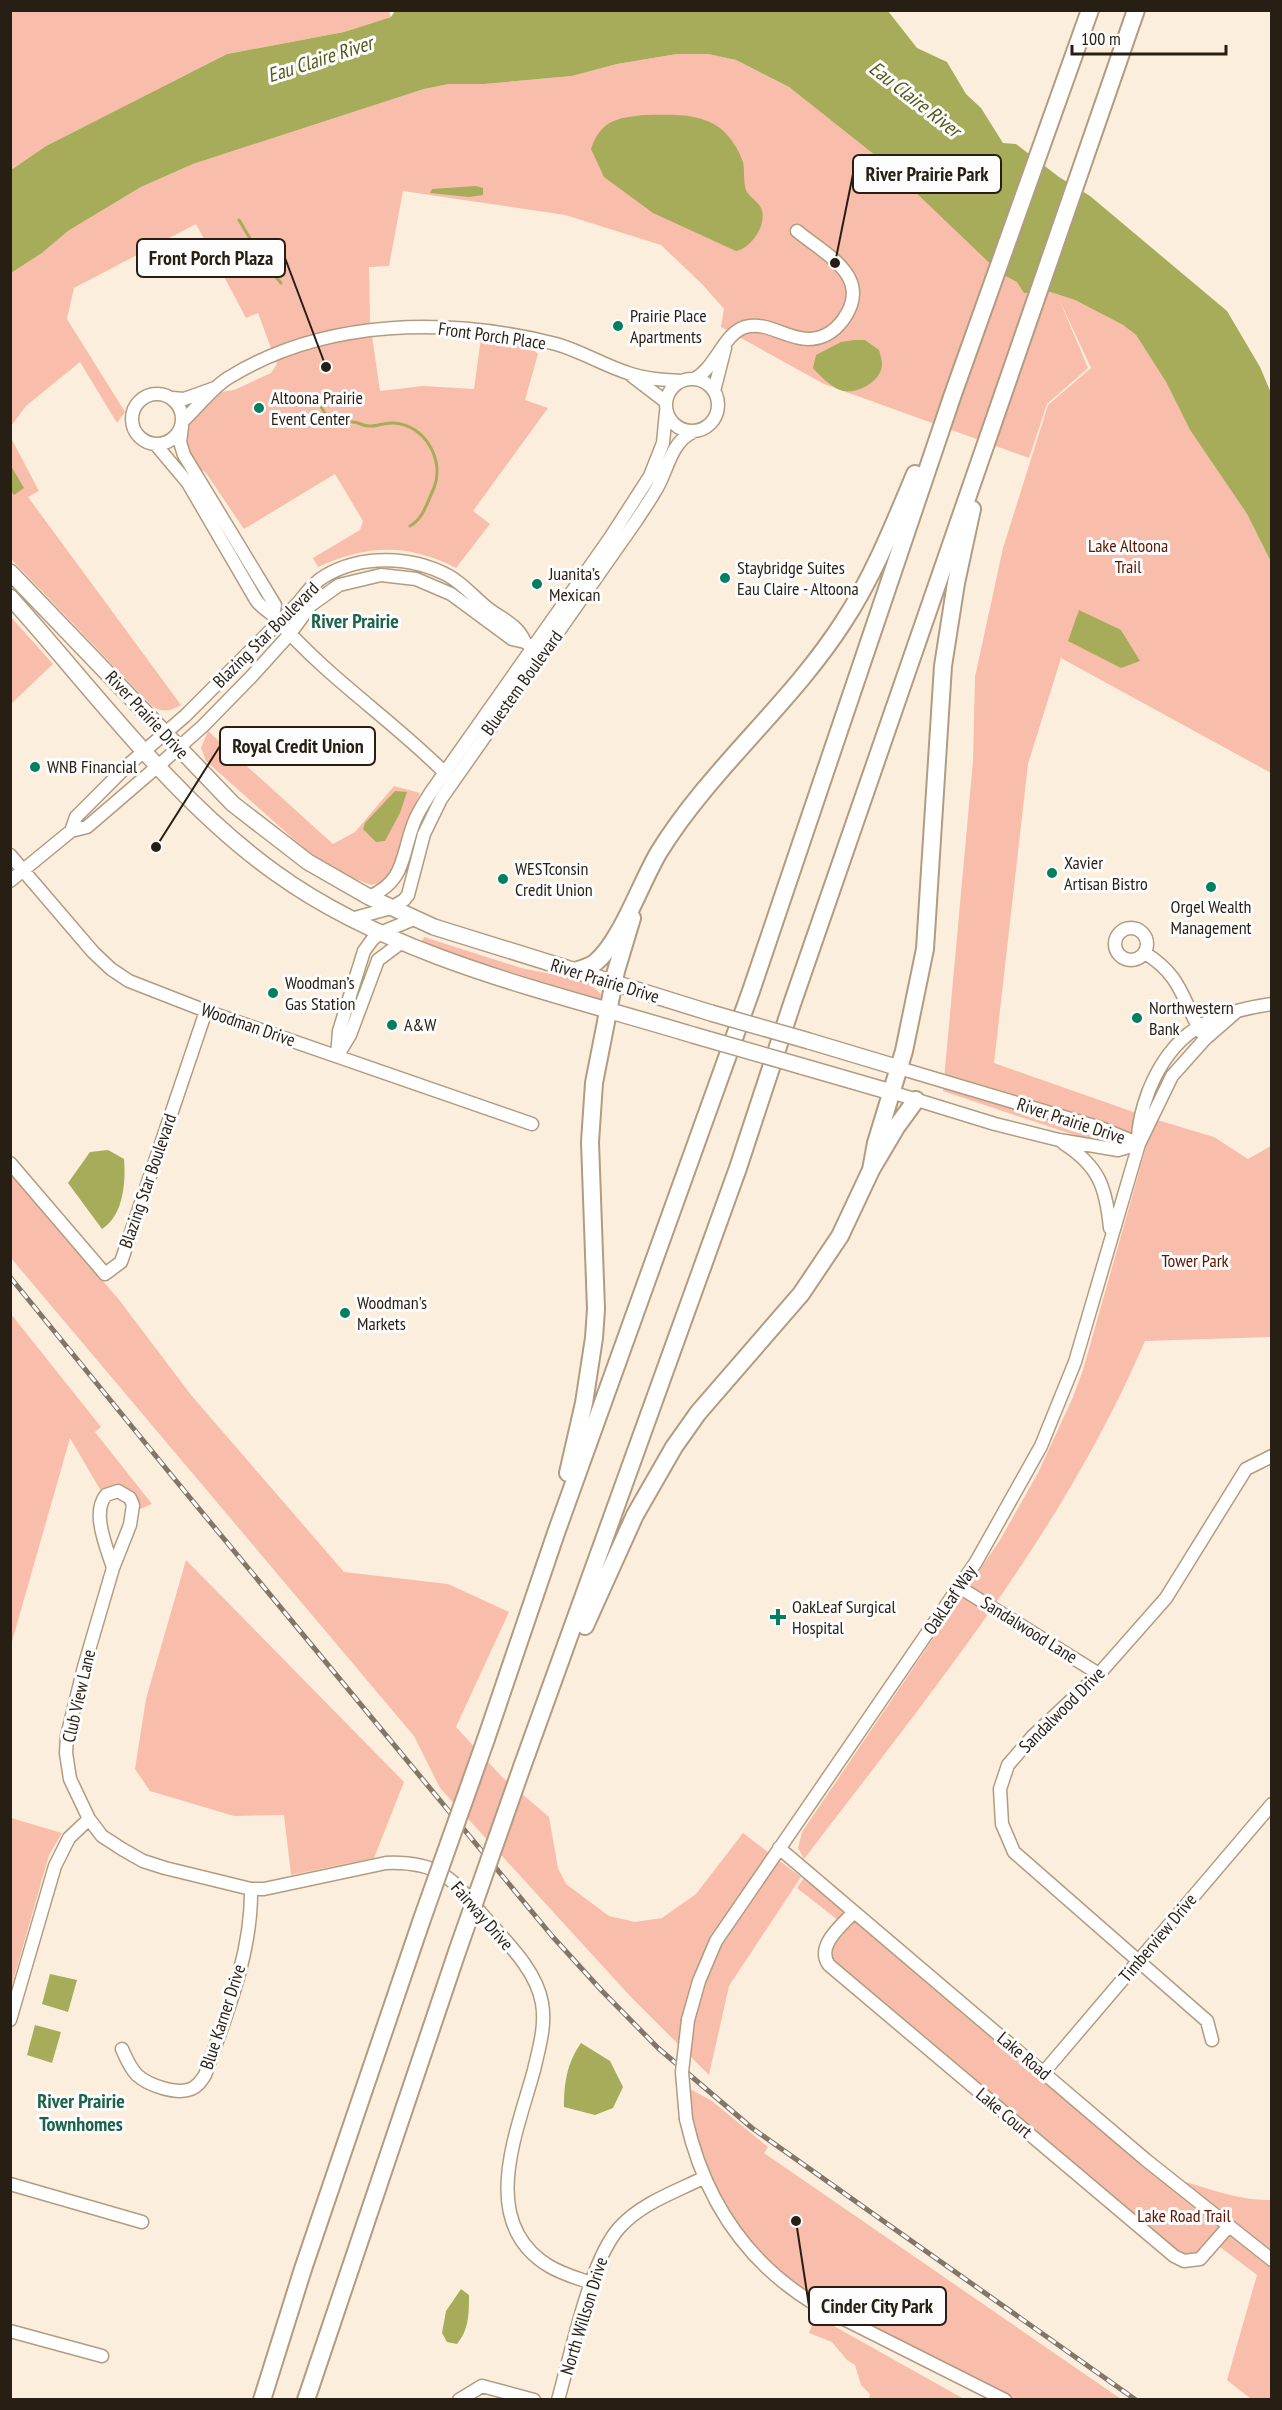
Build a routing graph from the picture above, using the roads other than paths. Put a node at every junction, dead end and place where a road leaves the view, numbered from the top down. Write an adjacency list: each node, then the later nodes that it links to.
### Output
1 (1090, 10): 9 (highway)
2 (1136, 10): 12 (highway)
3 (797, 231): 4 (street)
4 (726, 344): 6 (street); 8 (street)
5 (628, 374): 6 (street, Front Porch Place); 7 (street, Front Porch Place); 11 (street, Front Porch Place)
6 (688, 380): 8 (street); 11 (street)
7 (218, 386): 10 (street); 13 (street)
8 (714, 391): 14 (street, Bluestem Boulevard)
9 (954, 391): 31 (highway); 57 (highway)
10 (172, 398): 13 (street); 15 (street)
11 (666, 407): 14 (street); 20 (street, Bluestem Boulevard)
12 (993, 420): 47 (highway); 61 (highway)
13 (182, 424): 15 (street); 18 (street)
14 (693, 432): 20 (street, Bluestem Boulevard)
15 (156, 445): 18 (street)
16 (10, 572): 21 (main road, River Prairie Drive)
17 (10, 597): 23 (main road, River Prairie Drive)
18 (276, 618): 19 (street); 20 (street, Blazing Star Boulevard); 21 (street, Blazing Star Boulevard)
19 (289, 635): 20 (street, Blazing Star Boulevard); 22 (street, Blazing Star Boulevard); 25 (street)
20 (533, 648): 25 (street, Bluestem Boulevard)
21 (164, 733): 22 (main road, River Prairie Drive); 23 (street, Blazing Star Boulevard)
22 (178, 748): 24 (street, Blazing Star Boulevard); 30 (main road, River Prairie Drive)
23 (144, 750): 24 (main road, River Prairie Drive); 26 (street, Blazing Star Boulevard)
24 (158, 766): 26 (street, Blazing Star Boulevard); 33 (main road, River Prairie Drive)
25 (448, 777): 30 (street, Bluestem Boulevard); 32 (street, Bluestem Boulevard)
26 (70, 831): 28 (street, Blazing Star Boulevard)
27 (10, 855): 28 (street, Woodman Drive)
28 (24, 871): 29 (street, Blazing Star Boulevard); 42 (street, Woodman Drive)
29 (10, 881)
30 (369, 897): 32 (main road, River Prairie Drive)
31 (635, 899): 38 (highway); 39 (highway)
32 (391, 908): 33 (street); 34 (main road, River Prairie Drive)
33 (351, 919): 35 (main road, River Prairie Drive)
34 (414, 919): 35 (street); 38 (main road, River Prairie Drive)
35 (380, 933): 36 (main road, River Prairie Drive); 46 (street)
36 (402, 942): 41 (main road, River Prairie Drive); 46 (street)
37 (1145, 953): 44 (street)
38 (575, 971): 39 (main road, River Prairie Drive)
39 (613, 983): 41 (highway); 47 (main road, River Prairie Drive, bridge)
40 (1272, 1004): 43 (street)
41 (608, 1009): 48 (main road, River Prairie Drive, bridge); 57 (highway)
42 (206, 1011): 46 (street, Woodman Drive); 53 (street, Blazing Star Boulevard)
43 (1236, 1012): 44 (street); 45 (street)
44 (1198, 1027): 45 (street); 52 (street)
45 (1205, 1040): 52 (street)
46 (337, 1056): 50 (street, Woodman Drive)
47 (899, 1068): 48 (highway); 52 (street, River Prairie Drive)
48 (891, 1092): 49 (street, River Prairie Drive); 54 (highway)
49 (916, 1100): 51 (street, River Prairie Drive); 54 (highway)
50 (532, 1124)
51 (1059, 1140): 52 (street, River Prairie Drive); 55 (street)
52 (1139, 1144): 55 (street, OakLeaf Way)
53 (10, 1163)
54 (871, 1170): 61 (highway)
55 (1111, 1235): 59 (street, OakLeaf Way)
56 (1272, 1456): 60 (street, Sandalwood Drive)
57 (556, 1533): 80 (highway, bridge)
58 (112, 1568): 58 (street, Club View Lane); 63 (street, Club View Lane)
59 (959, 1587): 60 (street, Sandalwood Lane); 64 (street, OakLeaf Way)
60 (1099, 1674): 67 (street, Sandalwood Drive)
61 (554, 1682): 81 (highway, bridge)
62 (1272, 1804): 67 (street, Timberview Drive)
63 (89, 1819): 65 (street, Fairway Drive); 68 (street)
64 (779, 1848): 66 (street, Lake Road); 72 (street, OakLeaf Way, bridge)
65 (251, 1888): 70 (street, Blue Karner Drive); 77 (street, Fairway Drive)
66 (854, 1912): 71 (street, Lake Road); 75 (street, Lake Court)
67 (1138, 1961): 69 (street, Sandalwood Drive); 71 (street, Timberview Drive)
68 (10, 2020)
69 (1212, 2040)
70 (122, 2049)
71 (1044, 2072): 75 (street, Lake Road)
72 (703, 2178): 77 (street, North Willson Drive); 85 (street, OakLeaf Way)
73 (10, 2184): 74 (street)
74 (142, 2222)
75 (1228, 2227): 76 (street, Lake Road)
76 (1272, 2260)
77 (591, 2283): 84 (street, North Willson Drive)
78 (10, 2331): 79 (street)
79 (102, 2356)
80 (262, 2400)
81 (306, 2400)
82 (459, 2400): 83 (street)
83 (534, 2400)
84 (558, 2400)
85 (1005, 2400)

